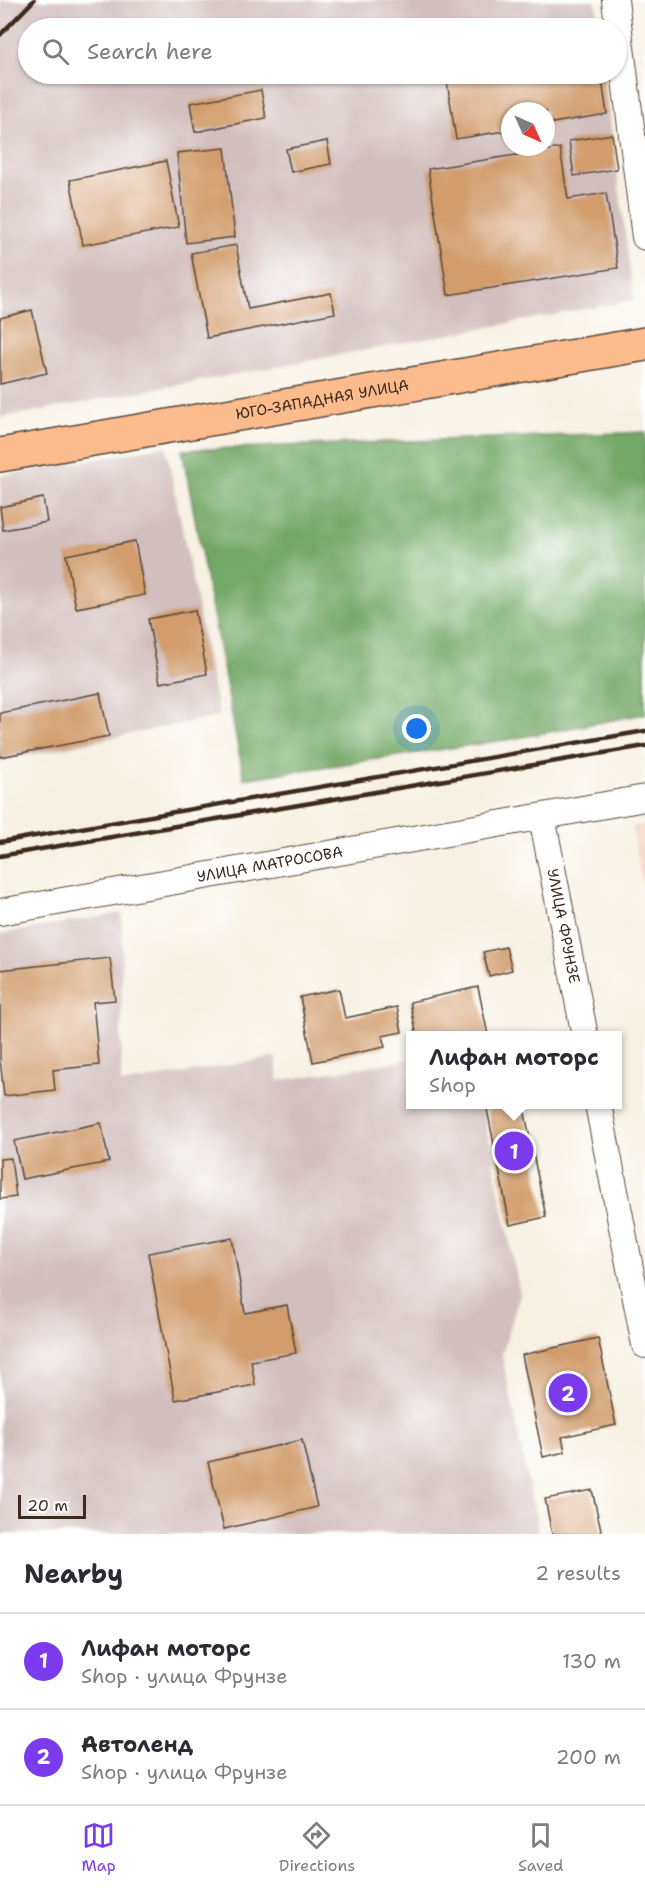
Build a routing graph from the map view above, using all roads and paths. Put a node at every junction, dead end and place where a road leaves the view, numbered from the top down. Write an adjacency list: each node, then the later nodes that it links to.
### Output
1 (615, 0): 2 (street)
2 (617, 18)
3 (626, 84): 4 (street)
4 (645, 237)
5 (645, 344): 6 (main road, ЮГО-ЗАПАДНАЯ УЛИЦА)
6 (0, 455)
7 (645, 798): 8 (street, УЛИЦА МАТРОСОВА)
8 (542, 817): 9 (street, УЛИЦА МАТРОСОВА); 10 (street, УЛИЦА ФРУНЗЕ)
9 (0, 912)
10 (584, 1031)
11 (599, 1109): 12 (street)
12 (645, 1345)

